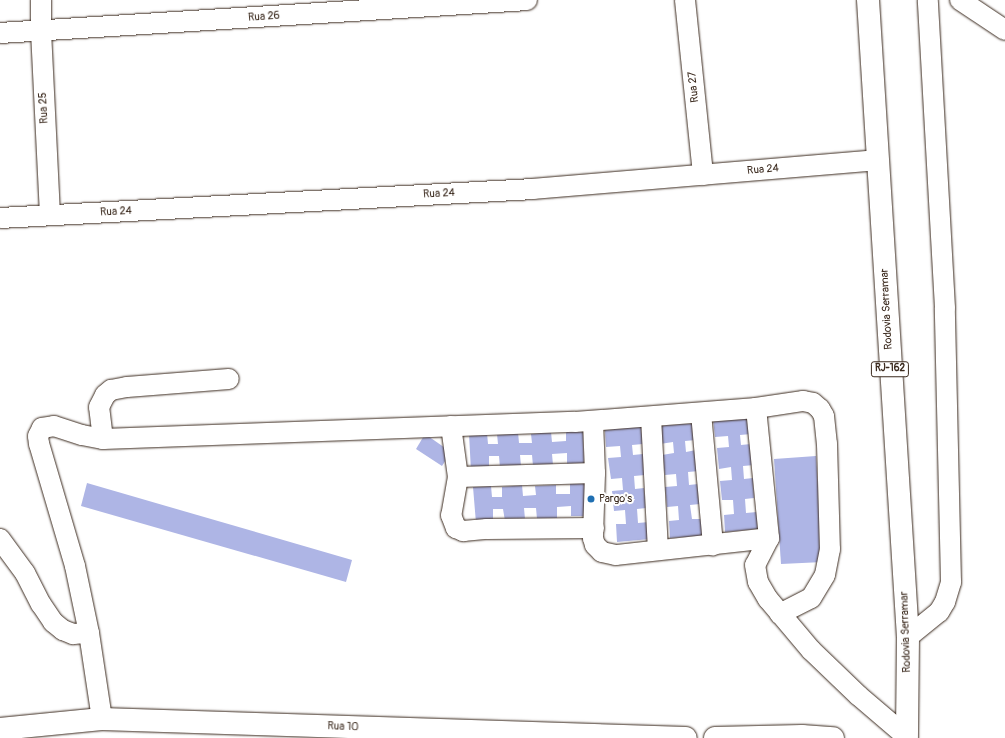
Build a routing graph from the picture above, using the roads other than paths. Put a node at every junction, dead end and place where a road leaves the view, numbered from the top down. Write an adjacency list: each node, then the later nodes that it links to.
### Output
1 (41, 0): 7 (street, Rua 25)
2 (527, 0): 7 (street, Rua 26)
3 (685, 0): 11 (street, Rua 27)
4 (868, 0): 10 (street, Rodovia Serramar / RJ-162)
5 (928, 0): 30 (street)
6 (960, 0): 8 (street)
7 (41, 30): 9 (street, Rua 26); 12 (street, Rua 25)
8 (1005, 30)
9 (0, 33)
10 (878, 160): 11 (street, Rua 24); 30 (street, Rodovia Serramar / RJ-162)
11 (704, 174): 12 (street, Rua 24)
12 (50, 215): 13 (street, Rua 24)
13 (0, 218)
14 (229, 379): 20 (street)
15 (756, 408): 16 (street); 24 (street); 28 (street)
16 (701, 413): 17 (street); 26 (street)
17 (651, 417): 18 (street); 27 (street)
18 (593, 421): 19 (street); 21 (street)
19 (451, 426): 20 (street); 22 (street)
20 (103, 439): 29 (street)
21 (595, 473): 22 (street); 23 (street)
22 (458, 477): 23 (street)
23 (594, 528): 27 (street)
24 (769, 538): 26 (street); 28 (street)
25 (0, 539): 29 (street)
26 (713, 545): 27 (street)
27 (658, 550)
28 (780, 614): 35 (street)
29 (89, 633): 31 (street)
30 (908, 637): 35 (street, Rodovia Serramar / RJ-162)
31 (102, 719): 32 (street, Rua 10); 33 (street, Rua 10)
32 (0, 729)
33 (400, 733): 34 (street, Rua 10)
34 (490, 735): 36 (street, Rua 10)
35 (907, 737)
36 (686, 738)
37 (715, 738): 38 (street)
38 (833, 738)

